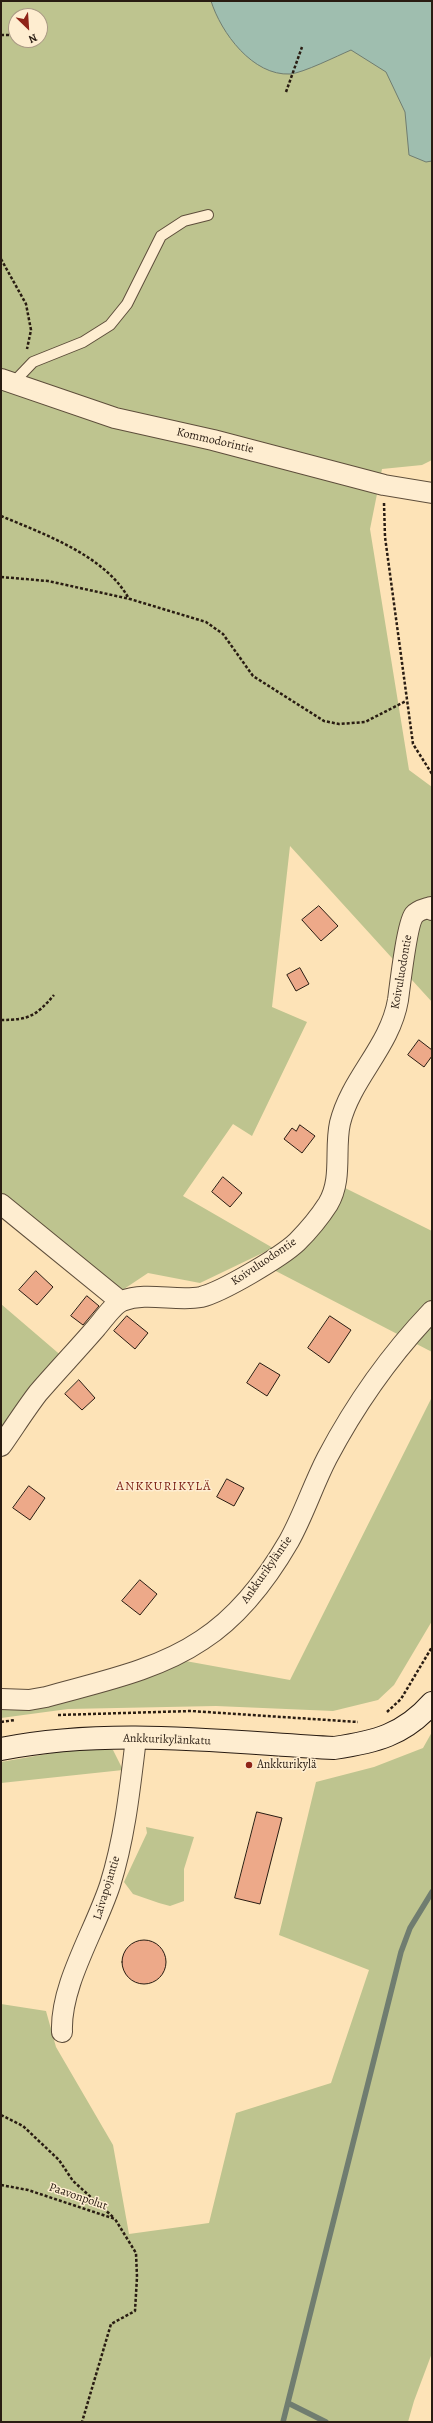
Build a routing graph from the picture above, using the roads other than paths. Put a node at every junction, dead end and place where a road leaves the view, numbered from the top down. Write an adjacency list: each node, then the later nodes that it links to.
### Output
1 (208, 215): 2 (lane)
2 (6, 381): 3 (street, Kommodorintie)
3 (432, 493)
4 (432, 909): 6 (street, Koivuluodontie)
5 (1, 1204): 6 (street)
6 (120, 1302): 8 (street)
7 (432, 1311): 9 (street, Ankkurikyläntie)
8 (1, 1446)
9 (1, 1699)
10 (432, 1703): 11 (street, Ankkurikylänkatu)
11 (136, 1738): 12 (street, Ankkurikylänkatu); 13 (street, Laivapojantie)
12 (1, 1749)
13 (62, 2032)

